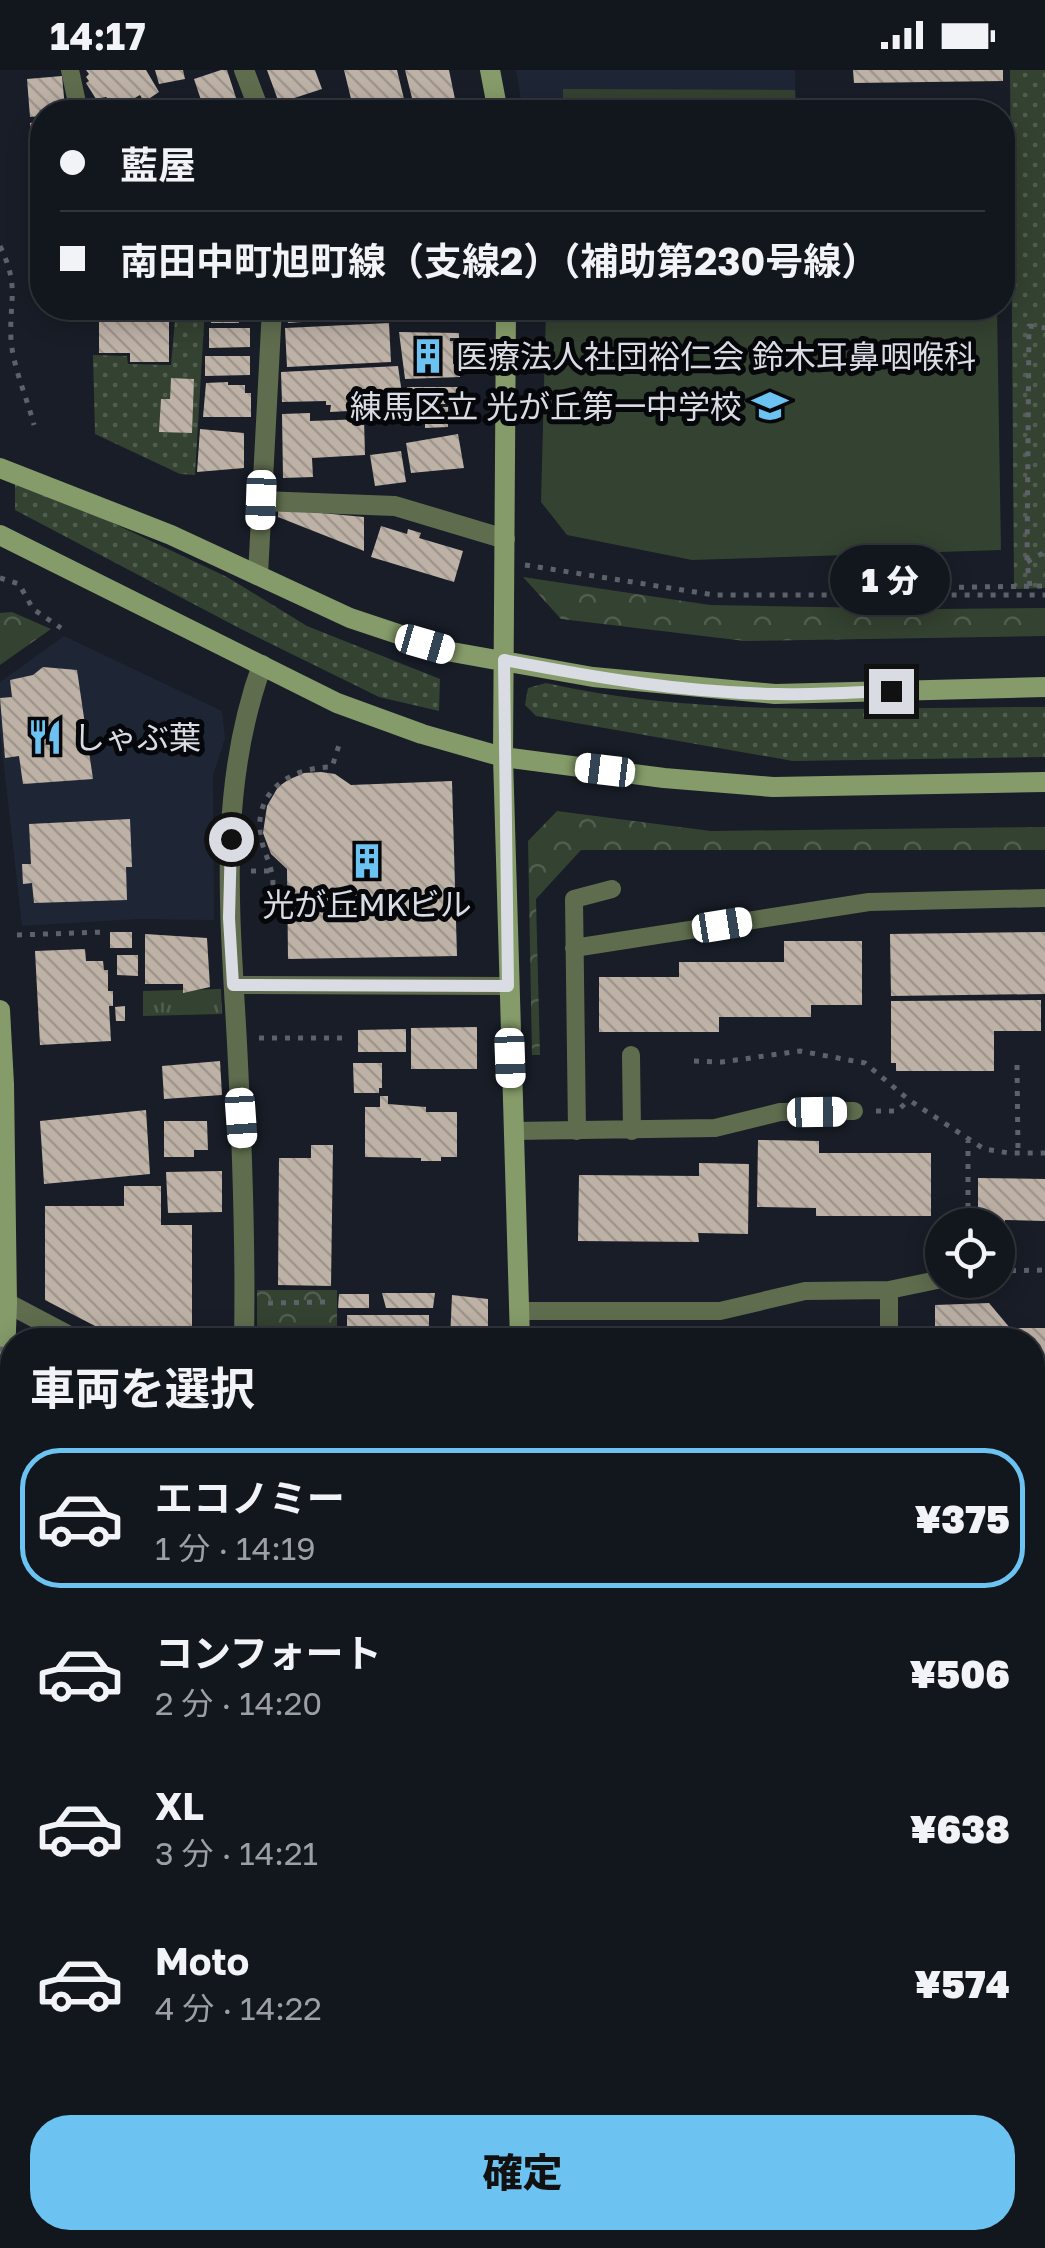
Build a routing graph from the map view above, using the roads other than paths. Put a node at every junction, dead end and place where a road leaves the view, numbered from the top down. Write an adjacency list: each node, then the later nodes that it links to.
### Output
1 (70, 70): 4 (lane)
2 (244, 70): 5 (street)
3 (490, 70): 6 (main road)
4 (76, 100)
5 (255, 100)
6 (496, 100)
7 (271, 320): 10 (street)
8 (506, 320): 12 (main road)
9 (0, 468): 13 (main road)
10 (261, 500): 12 (street); 13 (street)
11 (0, 535): 15 (main road)
12 (505, 539): 14 (main road)
13 (258, 574): 14 (main road)
14 (504, 660): 16 (main road); 17 (main road)
15 (262, 666): 17 (main road); 22 (street)
16 (1045, 687)
17 (503, 757): 18 (main road); 23 (main road)
18 (1045, 782)
19 (612, 889): 21 (lane)
20 (1045, 898): 21 (lane)
21 (574, 948): 28 (lane)
22 (233, 985): 23 (lane); 36 (street)
23 (508, 986): 27 (main road)
24 (0, 1010): 32 (main road)
25 (631, 1054): 29 (lane)
26 (854, 1111): 29 (lane)
27 (513, 1131): 28 (lane); 33 (main road)
28 (577, 1131): 29 (lane)
29 (632, 1131)
30 (925, 1283): 31 (lane)
31 (889, 1290): 33 (lane); 38 (lane)
32 (3, 1297): 34 (main road); 35 (street)
33 (519, 1311): 37 (main road)
34 (3, 1328)
35 (56, 1328)
36 (244, 1328)
37 (520, 1328)
38 (890, 1328)

